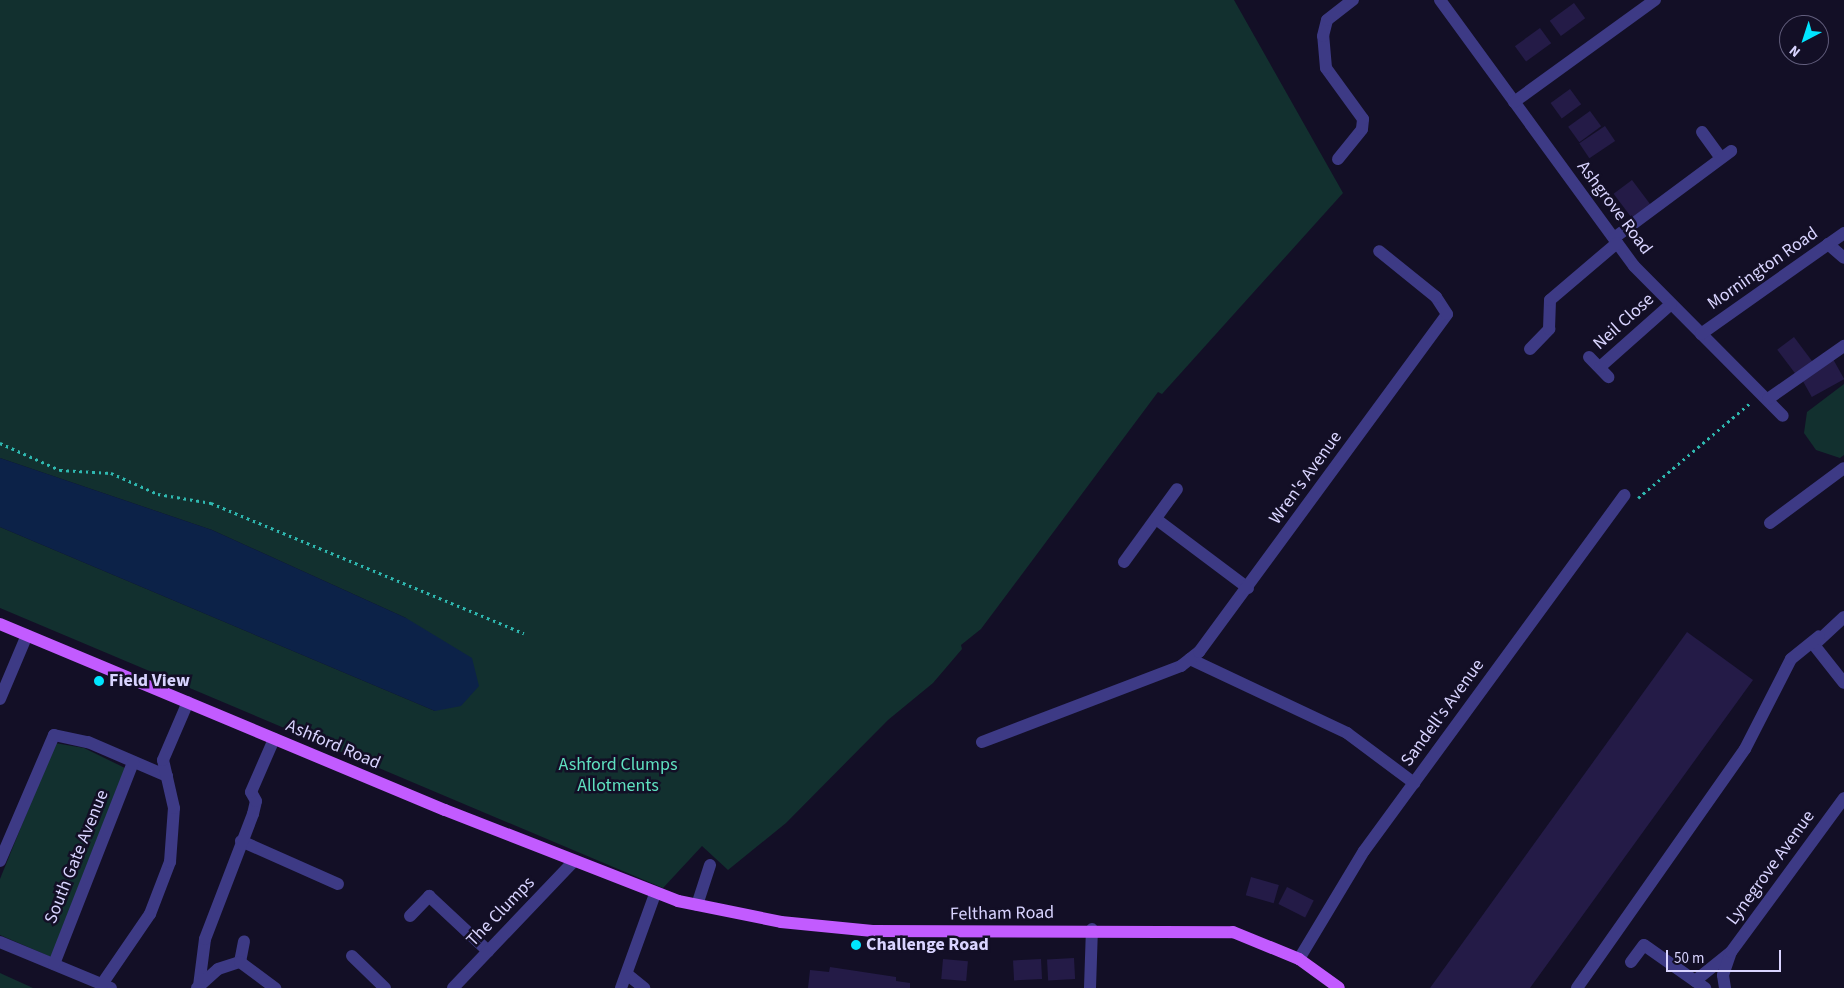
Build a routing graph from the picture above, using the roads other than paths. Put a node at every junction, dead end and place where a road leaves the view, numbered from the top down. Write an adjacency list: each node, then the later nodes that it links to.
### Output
1 (1353, 0): 6 (street)
2 (1440, 0): 4 (street, Ashgrove Road)
3 (1654, 0): 4 (street)
4 (1514, 102): 8 (street, Ashgrove Road)
5 (1702, 132): 8 (street)
6 (1338, 159)
7 (1844, 232): 9 (street, Mornington Road)
8 (1616, 240): 12 (street, Ashgrove Road); 15 (street)
9 (1828, 244): 11 (street); 13 (street, Mornington Road)
10 (1379, 251): 25 (street, Wren's Avenue)
11 (1844, 258)
12 (1671, 304): 13 (street, Ashgrove Road); 16 (street, Neil Close)
13 (1701, 334): 17 (street, Ashgrove Road)
14 (1844, 346): 17 (street)
15 (1530, 349)
16 (1589, 357)
17 (1764, 396): 18 (street, Ashgrove Road)
18 (1783, 416)
19 (1844, 468): 23 (street)
20 (1177, 489): 22 (street)
21 (1625, 495): 38 (street, Sandell's Avenue)
22 (1156, 519): 24 (street); 25 (street)
23 (1770, 522)
24 (1124, 562)
25 (1248, 588): 30 (street, Wren's Avenue)
26 (1844, 617): 29 (street)
27 (0, 624): 28 (main road, Ashford Road)
28 (27, 635): 32 (street); 33 (main road, Ashford Road)
29 (1819, 636): 31 (street); 69 (street)
30 (1190, 659): 35 (street, Wren's Avenue); 38 (street)
31 (1844, 683)
32 (0, 699)
33 (188, 702): 34 (main road, Ashford Road); 37 (street)
34 (274, 739): 40 (street); 42 (main road, Ashford Road)
35 (982, 742)
36 (133, 762): 37 (street); 41 (street); 57 (street, South Gate Avenue)
37 (167, 776): 60 (street)
38 (1414, 783): 54 (street, Sandell's Avenue)
39 (1844, 798): 52 (street, Lynegrove Avenue)
40 (241, 841): 44 (street); 61 (street)
41 (0, 861)
42 (574, 861): 45 (main road, Ashford Road); 51 (street, The Clumps)
43 (710, 865): 46 (street)
44 (338, 884)
45 (655, 894): 46 (main road, Feltham Road); 58 (street)
46 (697, 905): 48 (main road, Feltham Road)
47 (410, 916): 51 (street)
48 (1092, 929): 54 (main road, Feltham Road); 67 (street)
49 (244, 941): 55 (street)
50 (0, 942): 57 (street)
51 (488, 951): 64 (street, The Clumps)
52 (1731, 952): 59 (street); 70 (street, Lynegrove Avenue)
53 (352, 956): 63 (street)
54 (1298, 959): 68 (main road, Feltham Road)
55 (240, 962): 61 (street); 62 (street)
56 (1631, 962): 59 (street)
57 (54, 964): 60 (street)
58 (628, 975): 65 (street); 66 (street)
59 (1700, 985)
60 (106, 986)
61 (198, 987)
62 (274, 988)
63 (385, 988)
64 (453, 988)
65 (621, 988)
66 (644, 988)
67 (1090, 988)
68 (1339, 988)
69 (1577, 988)
70 (1725, 988)

